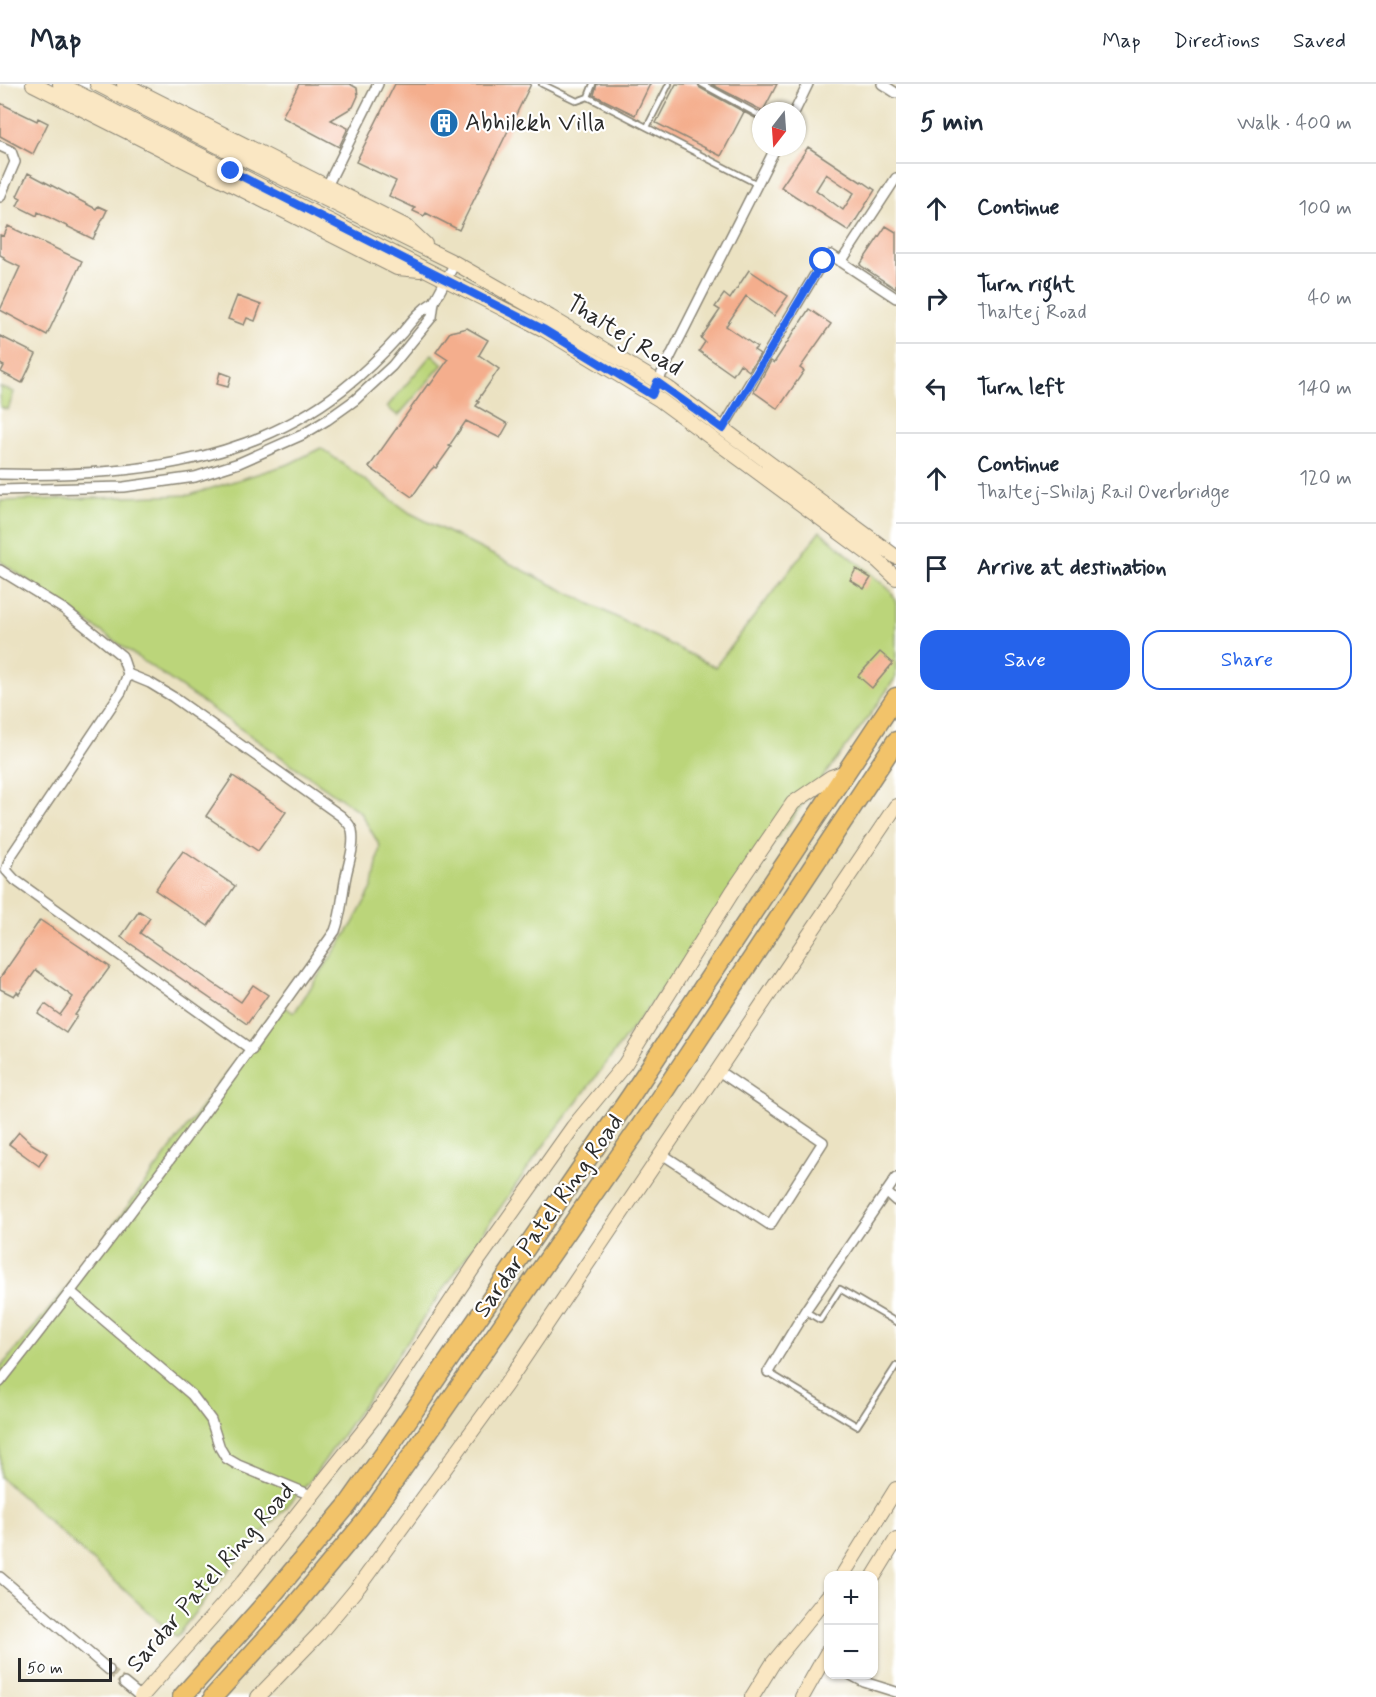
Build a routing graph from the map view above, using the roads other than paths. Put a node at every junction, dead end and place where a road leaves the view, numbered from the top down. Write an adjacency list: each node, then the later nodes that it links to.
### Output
1 (33, 84): 26 (street)
2 (60, 84): 26 (street)
3 (97, 84): 23 (street, Thaltej Road)
4 (124, 84): 21 (street)
5 (378, 84): 21 (street)
6 (542, 84): 13 (lane)
7 (593, 84): 13 (lane)
8 (669, 84): 16 (lane)
9 (702, 84): 15 (lane)
10 (808, 84): 14 (street)
11 (882, 84): 12 (street)
12 (896, 93)
13 (588, 97): 16 (lane)
14 (799, 102)
15 (752, 111)
16 (647, 127): 20 (lane)
17 (0, 146): 22 (street)
18 (771, 156): 20 (street)
19 (896, 178): 24 (street)
20 (757, 184): 30 (street)
21 (327, 186): 23 (street)
22 (0, 197)
23 (436, 254): 25 (street, Thaltej Road)
24 (841, 262): 28 (street); 31 (street)
25 (454, 263): 27 (street); 30 (street, Thaltej Road)
26 (428, 271): 27 (street)
27 (446, 280): 29 (street); 30 (street)
28 (896, 298)
29 (434, 302): 32 (street); 33 (street)
30 (654, 388): 31 (street, Thaltej Road); 36 (street)
31 (723, 429): 34 (street, Thaltej Road)
32 (0, 474)
33 (0, 490)
34 (896, 557)
35 (0, 570): 37 (street)
36 (896, 578)
37 (128, 674): 42 (street); 42 (street)
38 (896, 697): 40 (highway, Sardar Patel Ring Road)
39 (896, 741): 68 (highway, Sardar Patel Ring Road)
40 (848, 771): 55 (street, Sardar Patel Ring Road); 67 (highway, Sardar Patel Ring Road)
41 (896, 806): 43 (street)
42 (252, 1050): 48 (street)
43 (717, 1070): 44 (street); 44 (street)
44 (662, 1154): 69 (street)
45 (896, 1178): 46 (street)
46 (886, 1192): 47 (street); 49 (street)
47 (896, 1201)
48 (71, 1292): 53 (street); 55 (street)
49 (805, 1311): 50 (lane); 52 (street)
50 (896, 1322)
51 (896, 1365): 52 (lane)
52 (768, 1372)
53 (0, 1382)
54 (896, 1489): 57 (street)
55 (313, 1496): 66 (street, Sardar Patel Ring Road)
56 (896, 1540): 58 (street)
57 (845, 1571)
58 (876, 1571)
59 (0, 1577): 62 (street)
60 (824, 1601): 70 (street)
61 (824, 1663): 71 (street)
62 (109, 1670)
63 (858, 1679): 65 (street)
64 (124, 1683): 66 (street)
65 (896, 1692)
66 (141, 1697)
67 (182, 1697)
68 (213, 1697)
69 (258, 1697)
70 (752, 1697)
71 (802, 1697)

